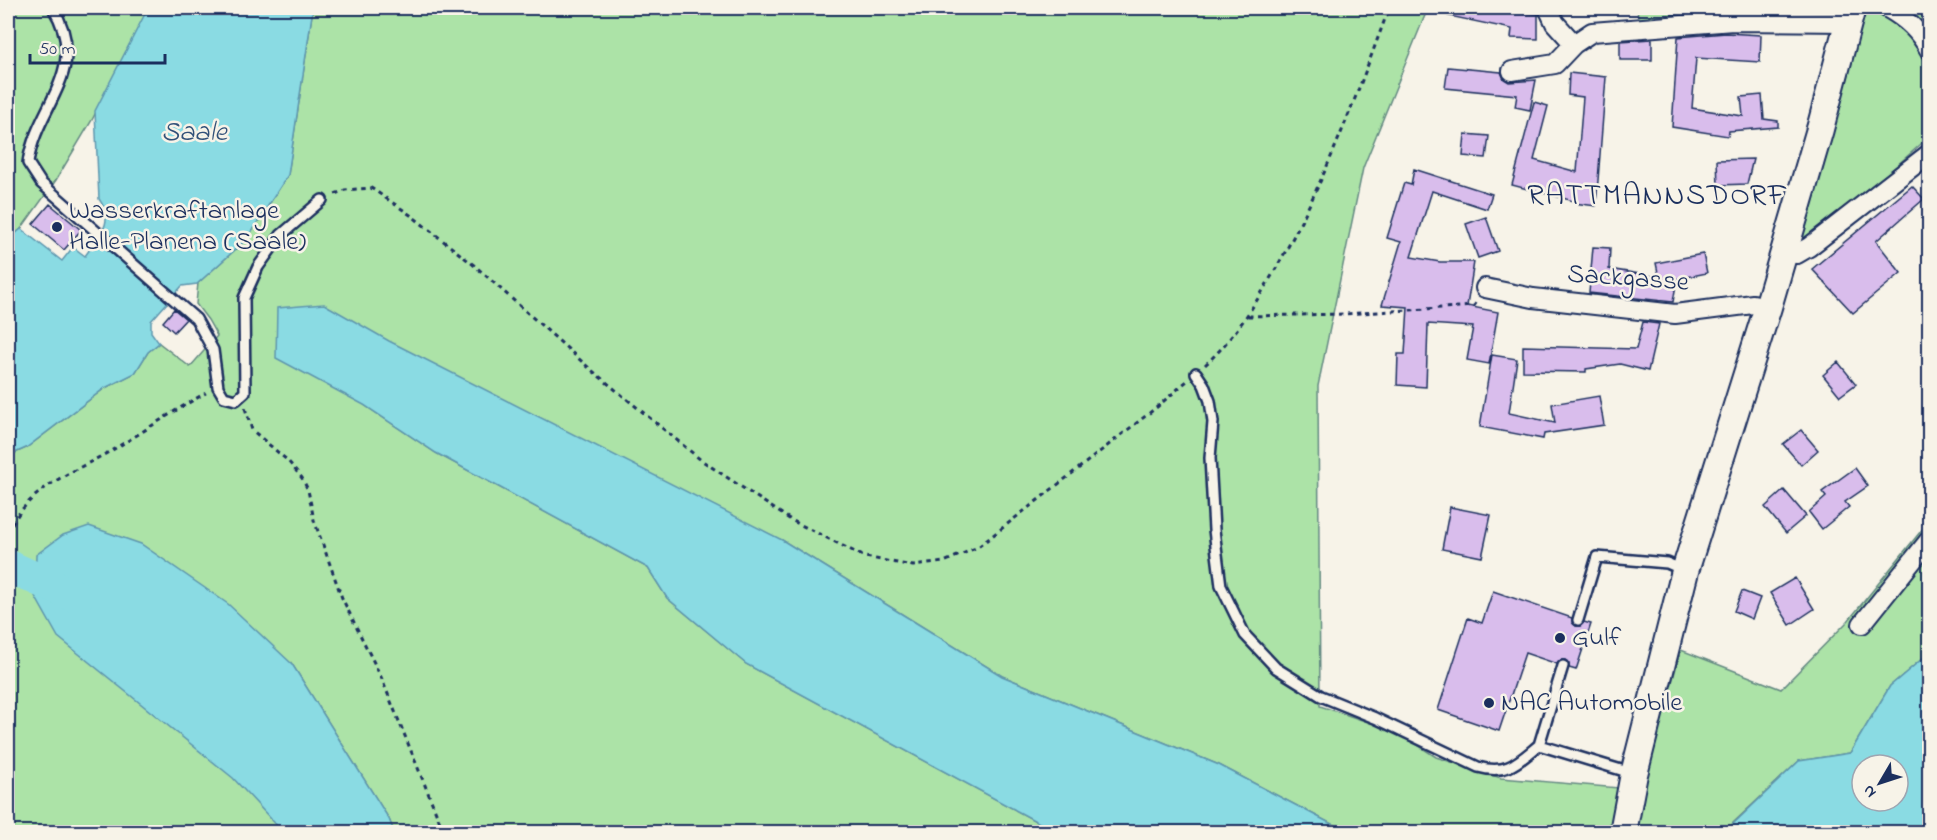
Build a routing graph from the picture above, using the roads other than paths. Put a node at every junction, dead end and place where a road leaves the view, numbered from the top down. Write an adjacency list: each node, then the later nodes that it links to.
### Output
1 (53, 8): 11 (lane)
2 (1548, 8): 7 (street)
3 (1703, 8): 5 (street)
4 (1887, 8): 8 (street)
5 (1718, 15): 6 (street); 7 (street)
6 (1850, 15): 12 (main road)
7 (1574, 44): 9 (street)
8 (1929, 51)
9 (1512, 71)
10 (1929, 153): 12 (street)
11 (322, 200)
12 (1783, 253): 14 (main road)
13 (1485, 288): 14 (street, Sackgasse)
14 (1768, 307): 17 (main road)
15 (1196, 373): 21 (lane)
16 (1929, 539): 19 (street)
17 (1685, 572): 18 (lane); 22 (main road)
18 (1578, 620)
19 (1862, 624)
20 (1563, 666): 21 (lane)
21 (1539, 745): 22 (lane)
22 (1634, 774): 23 (main road)
23 (1623, 832)

